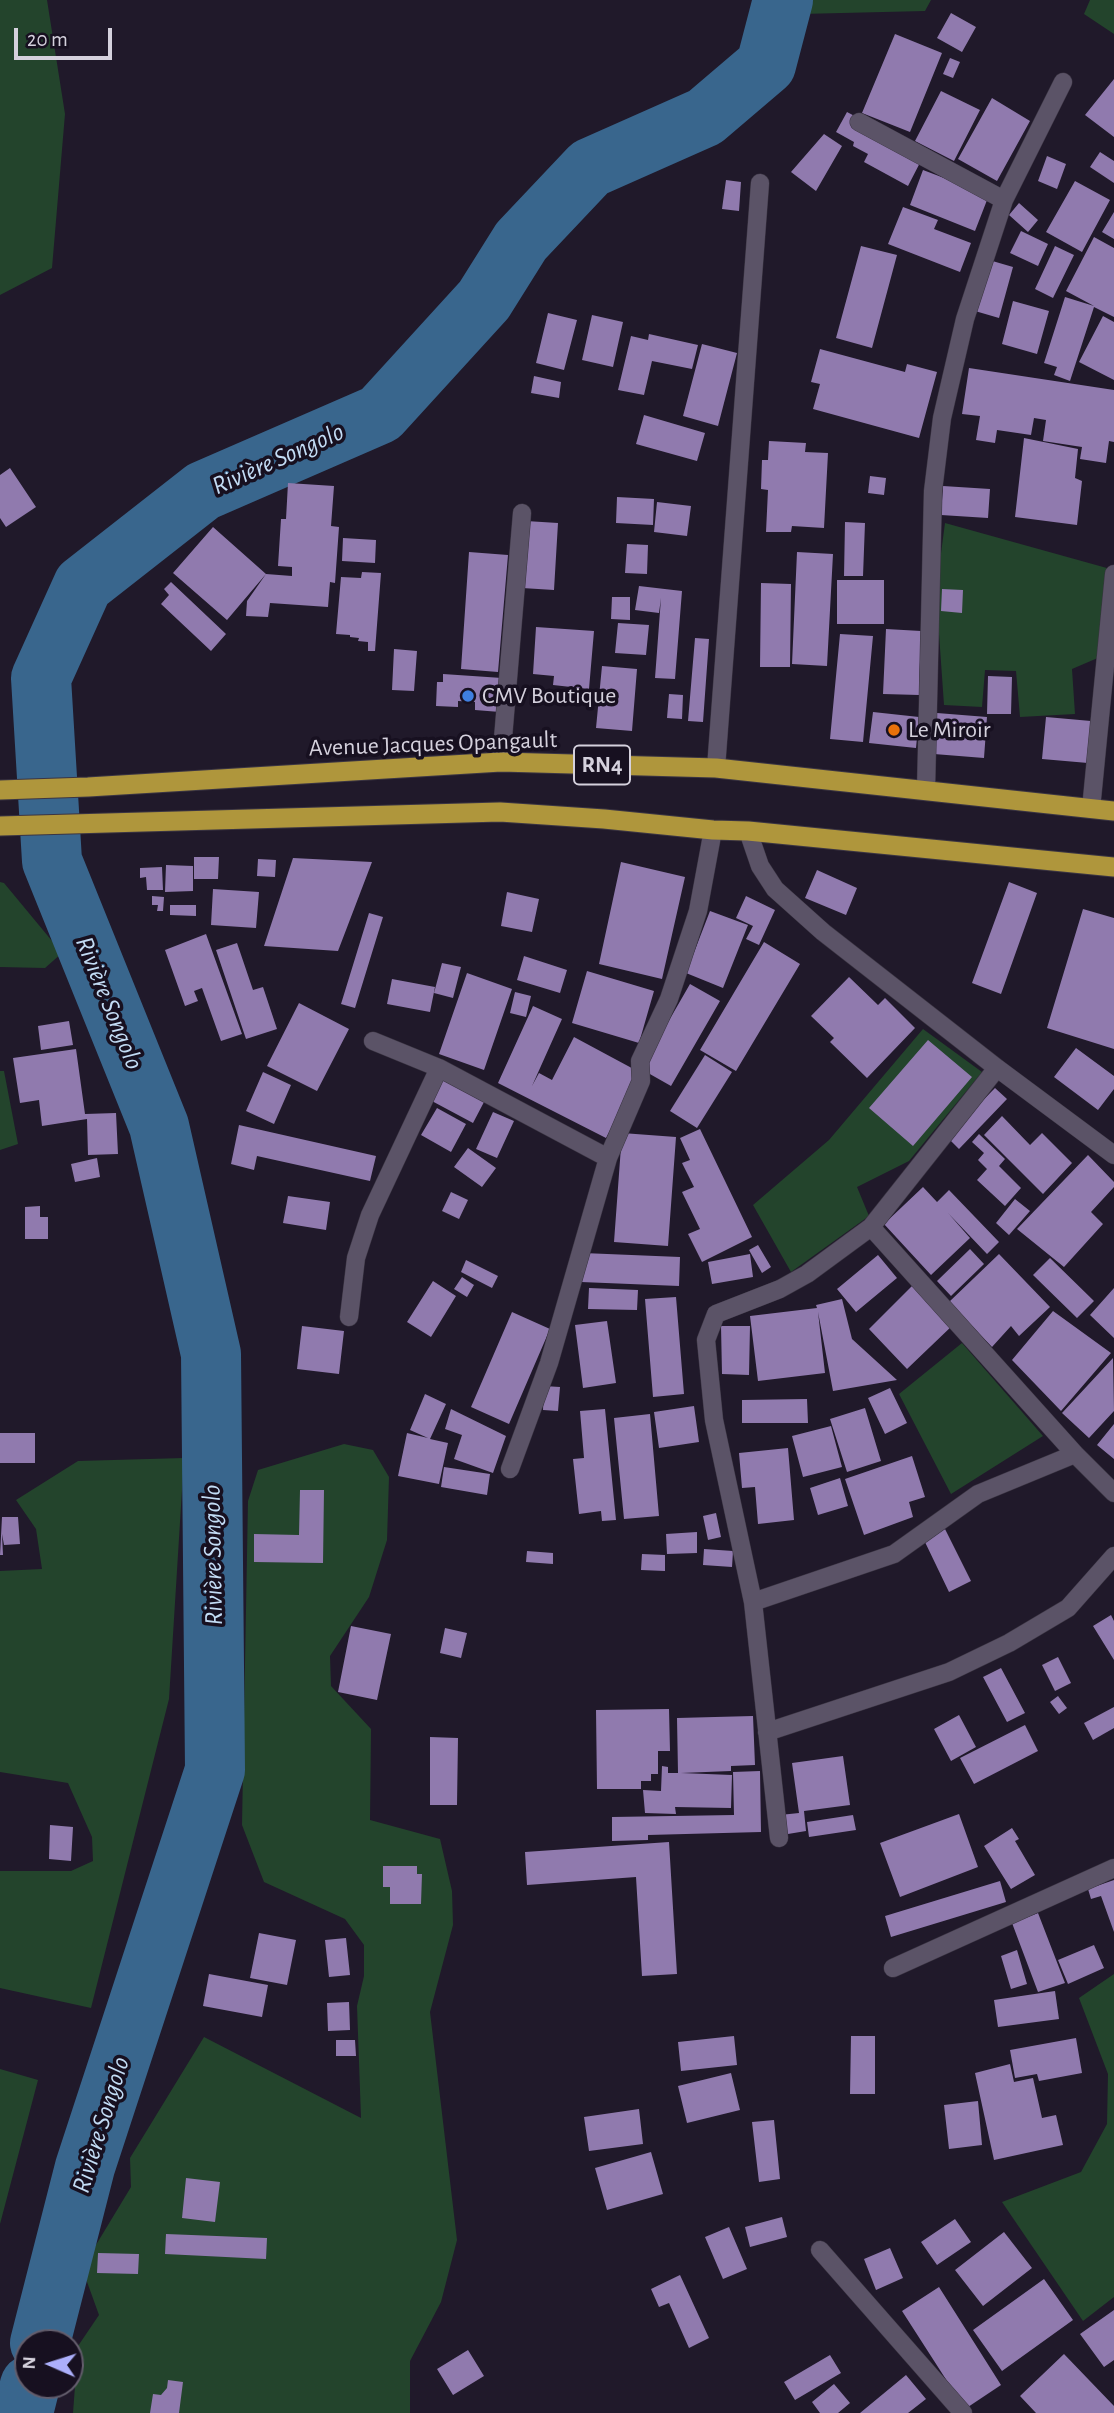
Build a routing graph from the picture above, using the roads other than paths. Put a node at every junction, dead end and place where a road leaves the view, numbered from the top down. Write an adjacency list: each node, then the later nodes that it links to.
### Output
1 (1063, 82): 4 (street)
2 (859, 122): 4 (street)
3 (760, 183): 8 (street)
4 (1004, 200): 10 (street)
5 (522, 513): 7 (street)
6 (1114, 574): 11 (street)
7 (501, 762): 8 (highway, Avenue Jacques Opangault / RN4); 9 (highway, Avenue Jacques Opangault / RN4)
8 (716, 768): 10 (highway, Avenue Jacques Opangault / RN4)
9 (0, 790)
10 (926, 790): 11 (highway, Avenue Jacques Opangault / RN4)
11 (1091, 808): 12 (highway, Avenue Jacques Opangault / RN4)
12 (1114, 811)
13 (0, 825): 14 (highway, RN4)
14 (713, 830): 15 (highway, RN4); 21 (street)
15 (748, 831): 16 (highway, RN4); 19 (street)
16 (1114, 867)
17 (373, 1041): 18 (street)
18 (439, 1068): 21 (street); 23 (street)
19 (997, 1068): 20 (street); 22 (street)
20 (1114, 1155)
21 (608, 1158): 25 (street)
22 (871, 1227): 24 (street); 28 (street)
23 (348, 1317)
24 (1075, 1454): 26 (street); 28 (street)
25 (510, 1469)
26 (1114, 1493)
27 (1111, 1568): 29 (street)
28 (753, 1602): 29 (street)
29 (767, 1732): 30 (street)
30 (779, 1838)
31 (1114, 1868): 32 (street)
32 (893, 1968)
33 (820, 2250): 34 (street)
34 (963, 2413)

